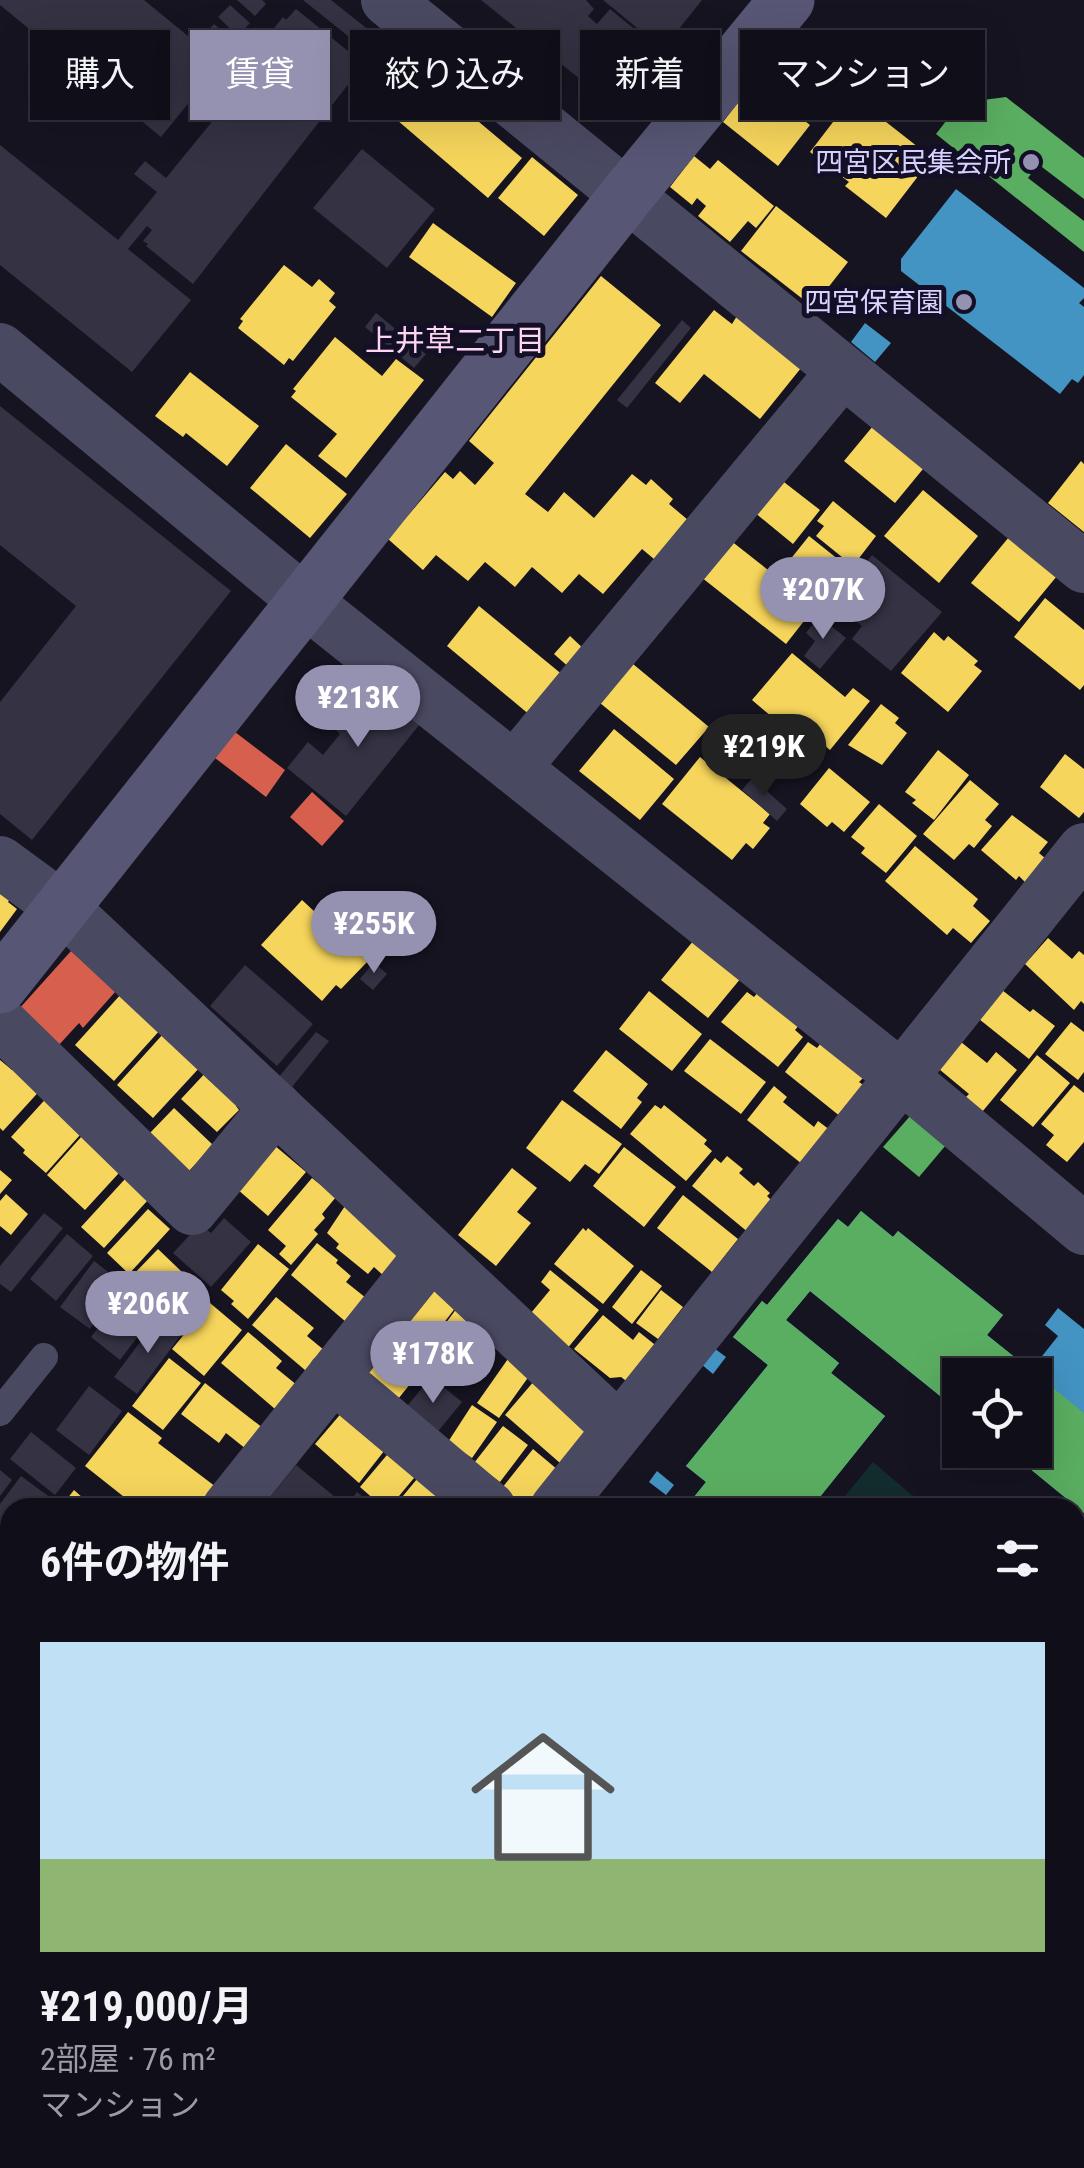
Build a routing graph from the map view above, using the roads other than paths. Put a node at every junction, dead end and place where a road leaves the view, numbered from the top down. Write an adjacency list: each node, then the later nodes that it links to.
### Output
1 (387, 0): 3 (street)
2 (787, 0): 3 (street)
3 (627, 195): 5 (street); 7 (street)
4 (0, 349): 7 (street)
5 (843, 371): 6 (street); 8 (street)
6 (1084, 567)
7 (306, 602): 8 (street); 11 (street)
8 (514, 768): 14 (street)
9 (1084, 849): 14 (street)
10 (0, 862): 11 (street)
11 (64, 910): 12 (street); 15 (street)
12 (0, 986)
13 (0, 1022): 15 (street)
14 (902, 1077): 16 (street); 21 (street)
15 (276, 1107): 17 (street)
16 (1084, 1229)
17 (430, 1254): 19 (street); 21 (street)
18 (44, 1357): 20 (lane)
19 (332, 1376): 22 (street); 23 (street)
20 (0, 1412)
21 (620, 1429): 24 (street)
22 (236, 1498)
23 (478, 1498)
24 (564, 1498)

